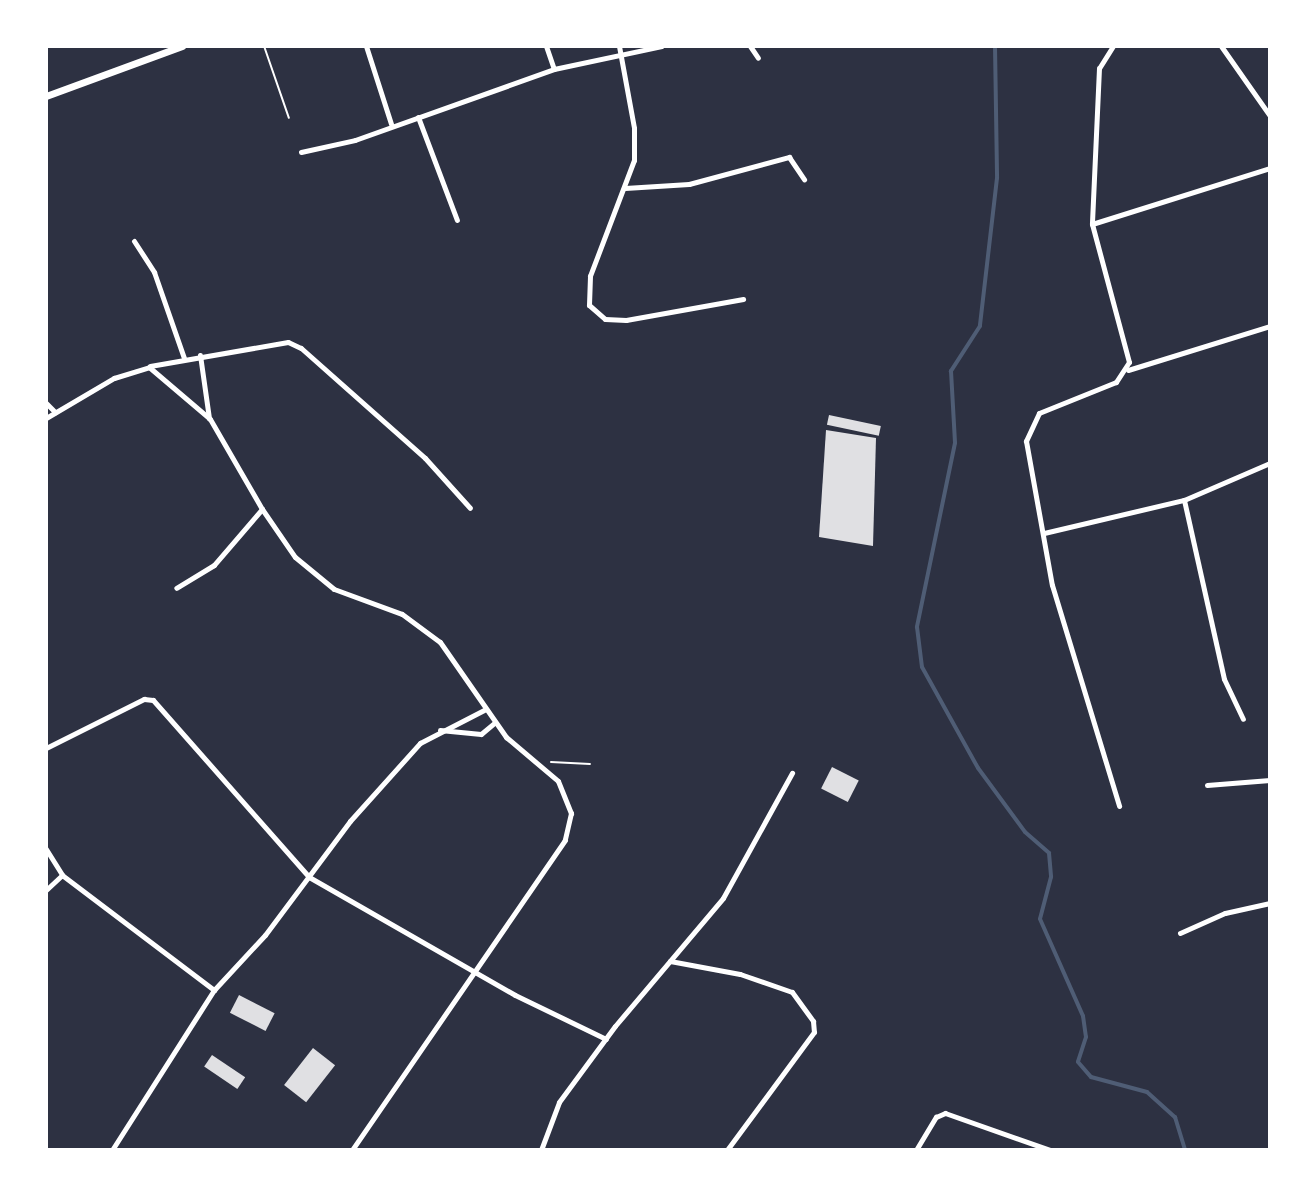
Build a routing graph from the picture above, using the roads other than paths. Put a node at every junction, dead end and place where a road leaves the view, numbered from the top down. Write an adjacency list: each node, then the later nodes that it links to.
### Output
1 (182, 46): 12 (street)
2 (366, 46): 15 (street)
3 (546, 46): 11 (street)
4 (619, 46): 9 (street)
5 (662, 46): 9 (street)
6 (750, 46): 10 (street)
7 (1113, 46): 21 (street)
8 (1221, 46): 13 (street)
9 (621, 55): 11 (street); 19 (street)
10 (758, 58)
11 (554, 69): 14 (street)
12 (46, 96)
13 (1270, 116)
14 (418, 117): 15 (street); 20 (street)
15 (391, 124): 16 (street)
16 (301, 152)
17 (1270, 168): 21 (street)
18 (804, 179): 19 (street)
19 (625, 188): 23 (street)
20 (457, 220)
21 (1092, 224): 28 (street)
22 (134, 241): 26 (street)
23 (743, 299)
24 (1270, 326): 28 (street)
25 (200, 355): 26 (street); 32 (street); 35 (street)
26 (184, 358): 27 (street)
27 (149, 367): 30 (street); 32 (street)
28 (1127, 370): 37 (street)
29 (46, 403): 30 (street)
30 (55, 412): 31 (street)
31 (46, 418)
32 (210, 419): 36 (street)
33 (1270, 463): 34 (street)
34 (1184, 500): 37 (street); 40 (street)
35 (470, 508)
36 (262, 509): 38 (street); 39 (street)
37 (1044, 533): 47 (street)
38 (176, 588)
39 (484, 710): 41 (street); 42 (street)
40 (1243, 719)
41 (494, 723): 42 (street); 55 (street)
42 (439, 730): 50 (street)
43 (46, 748): 50 (street)
44 (792, 773): 54 (street)
45 (1270, 780): 46 (street)
46 (1207, 785)
47 (1119, 806)
48 (46, 849): 49 (street)
49 (62, 875): 51 (street); 56 (street)
50 (309, 877): 55 (street); 56 (street)
51 (46, 890)
52 (1270, 903): 53 (street)
53 (1180, 933)
54 (670, 961): 57 (street); 61 (street)
55 (478, 970): 57 (street); 59 (street)
56 (214, 990): 58 (street)
57 (606, 1039): 60 (street)
58 (112, 1150)
59 (352, 1150)
60 (541, 1150)
61 (727, 1150)
62 (916, 1150): 63 (street)
63 (1050, 1150)

